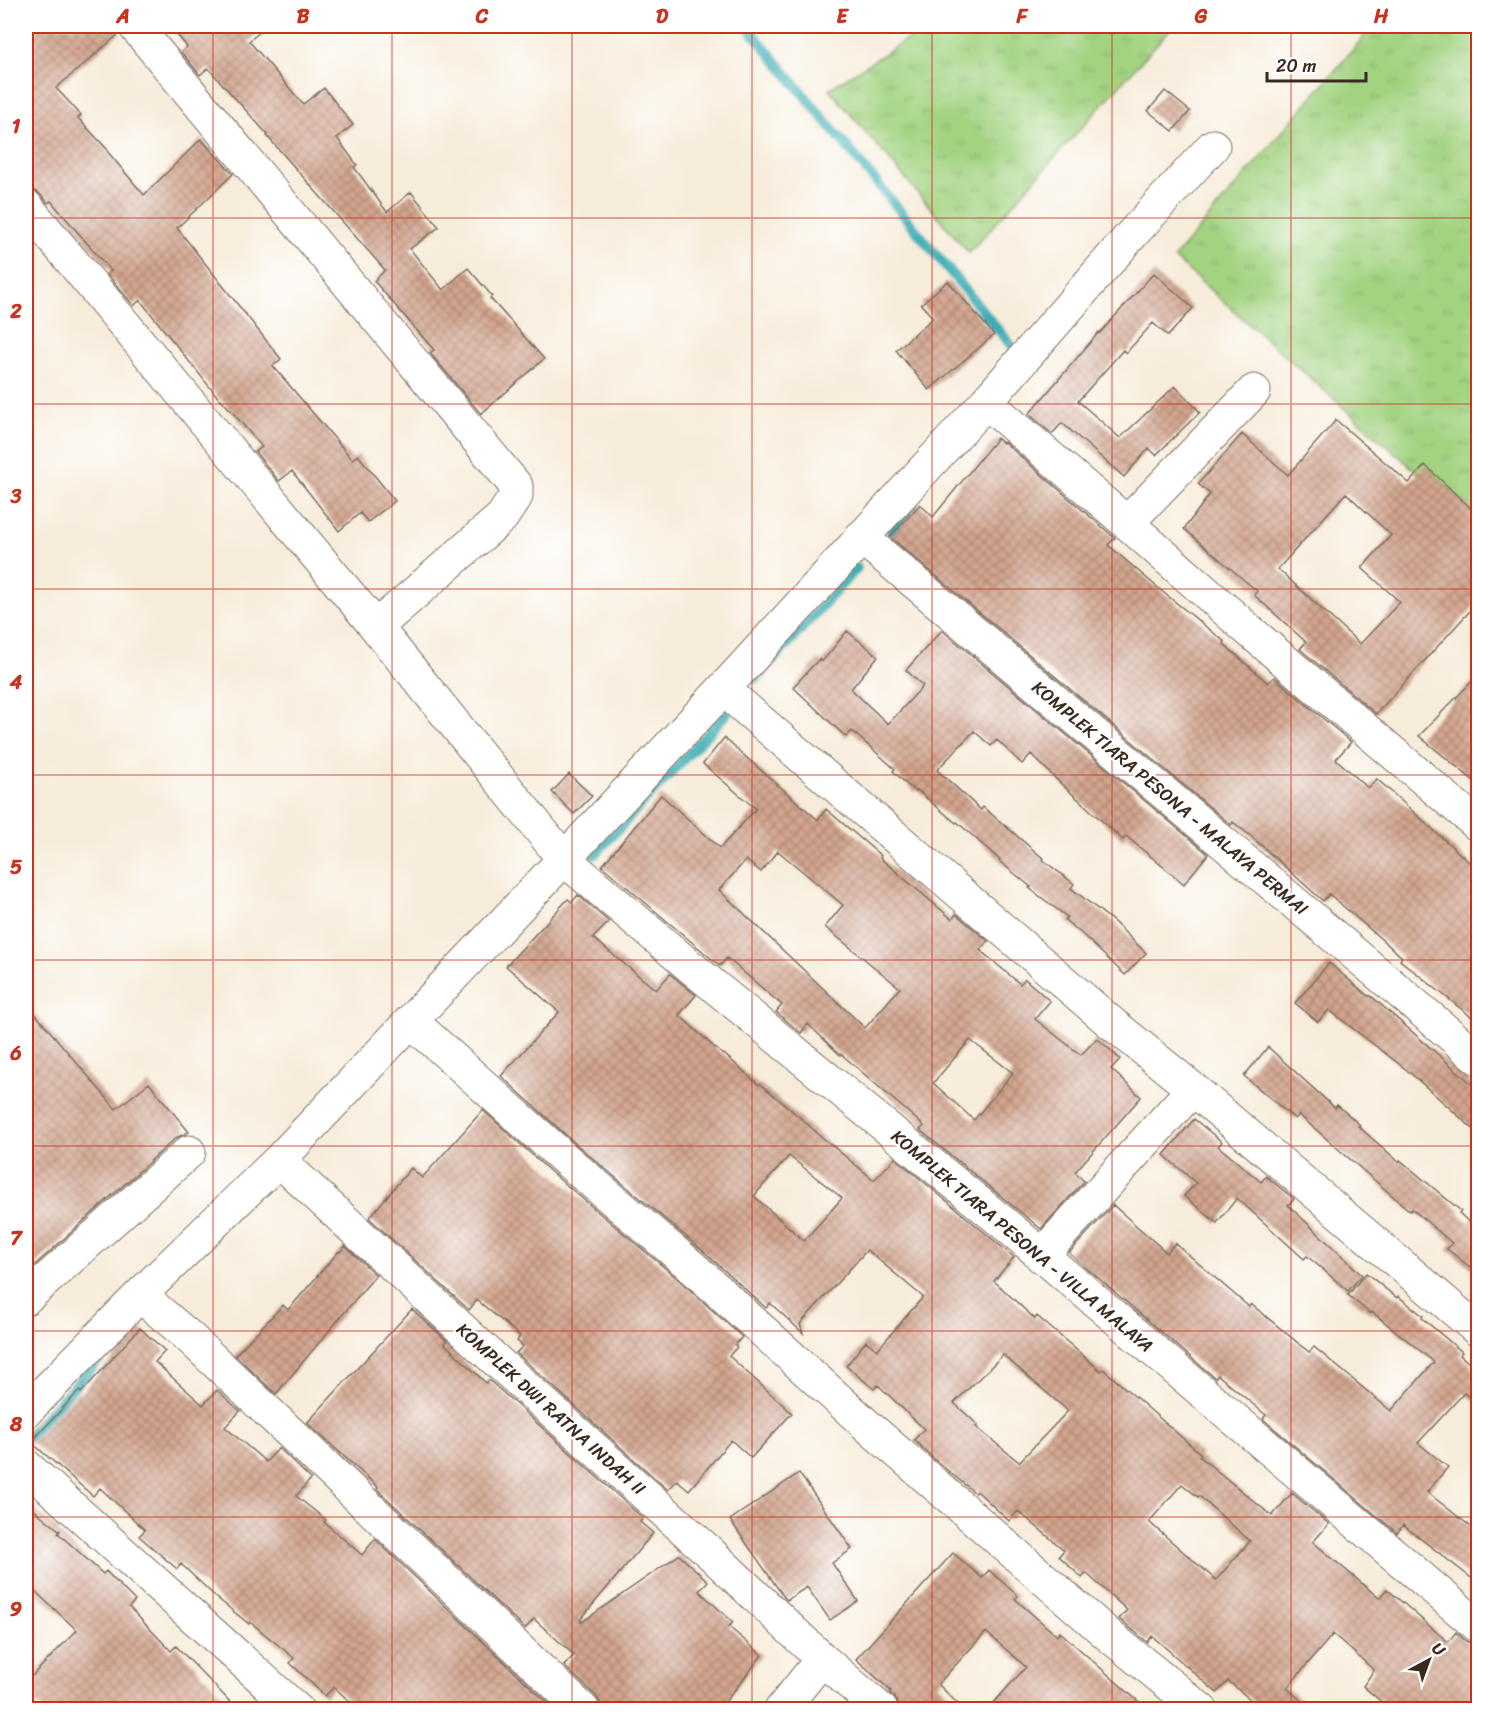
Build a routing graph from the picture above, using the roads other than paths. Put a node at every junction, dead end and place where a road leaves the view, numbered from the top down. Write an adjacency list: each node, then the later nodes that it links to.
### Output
1 (135, 26): 8 (street)
2 (1213, 146): 5 (street)
3 (26, 206): 8 (street, KOMPLEK TIARA PESONA - VILLA MALAYA)
4 (1254, 391): 6 (street)
5 (986, 402): 6 (street); 7 (street)
6 (1127, 523): 10 (street)
7 (861, 537): 9 (street); 13 (street, KOMPLEK TIARA PESONA - MALAYA PERMAI)
8 (376, 627): 11 (street, KOMPLEK TIARA PESONA - VILLA MALAYA)
9 (723, 688): 11 (street); 14 (street)
10 (1479, 825)
11 (564, 859): 12 (street); 17 (street, KOMPLEK TIARA PESONA - VILLA MALAYA)
12 (411, 1021): 16 (street); 30 (street)
13 (1479, 1058)
14 (1193, 1089): 17 (street); 20 (street)
15 (189, 1152): 19 (street)
16 (279, 1160): 18 (street); 24 (street, KOMPLEK DWI RATNA INDAH II)
17 (1041, 1256): 23 (street, KOMPLEK TIARA PESONA - VILLA MALAYA)
18 (140, 1295): 21 (street); 26 (street)
19 (26, 1298)
20 (1479, 1330)
21 (26, 1411)
22 (26, 1466): 25 (street)
23 (1479, 1626)
24 (822, 1659): 27 (street); 28 (street); 29 (street)
25 (297, 1710)
26 (583, 1710)
27 (781, 1710)
28 (870, 1710)
29 (881, 1710)
30 (1201, 1710)

